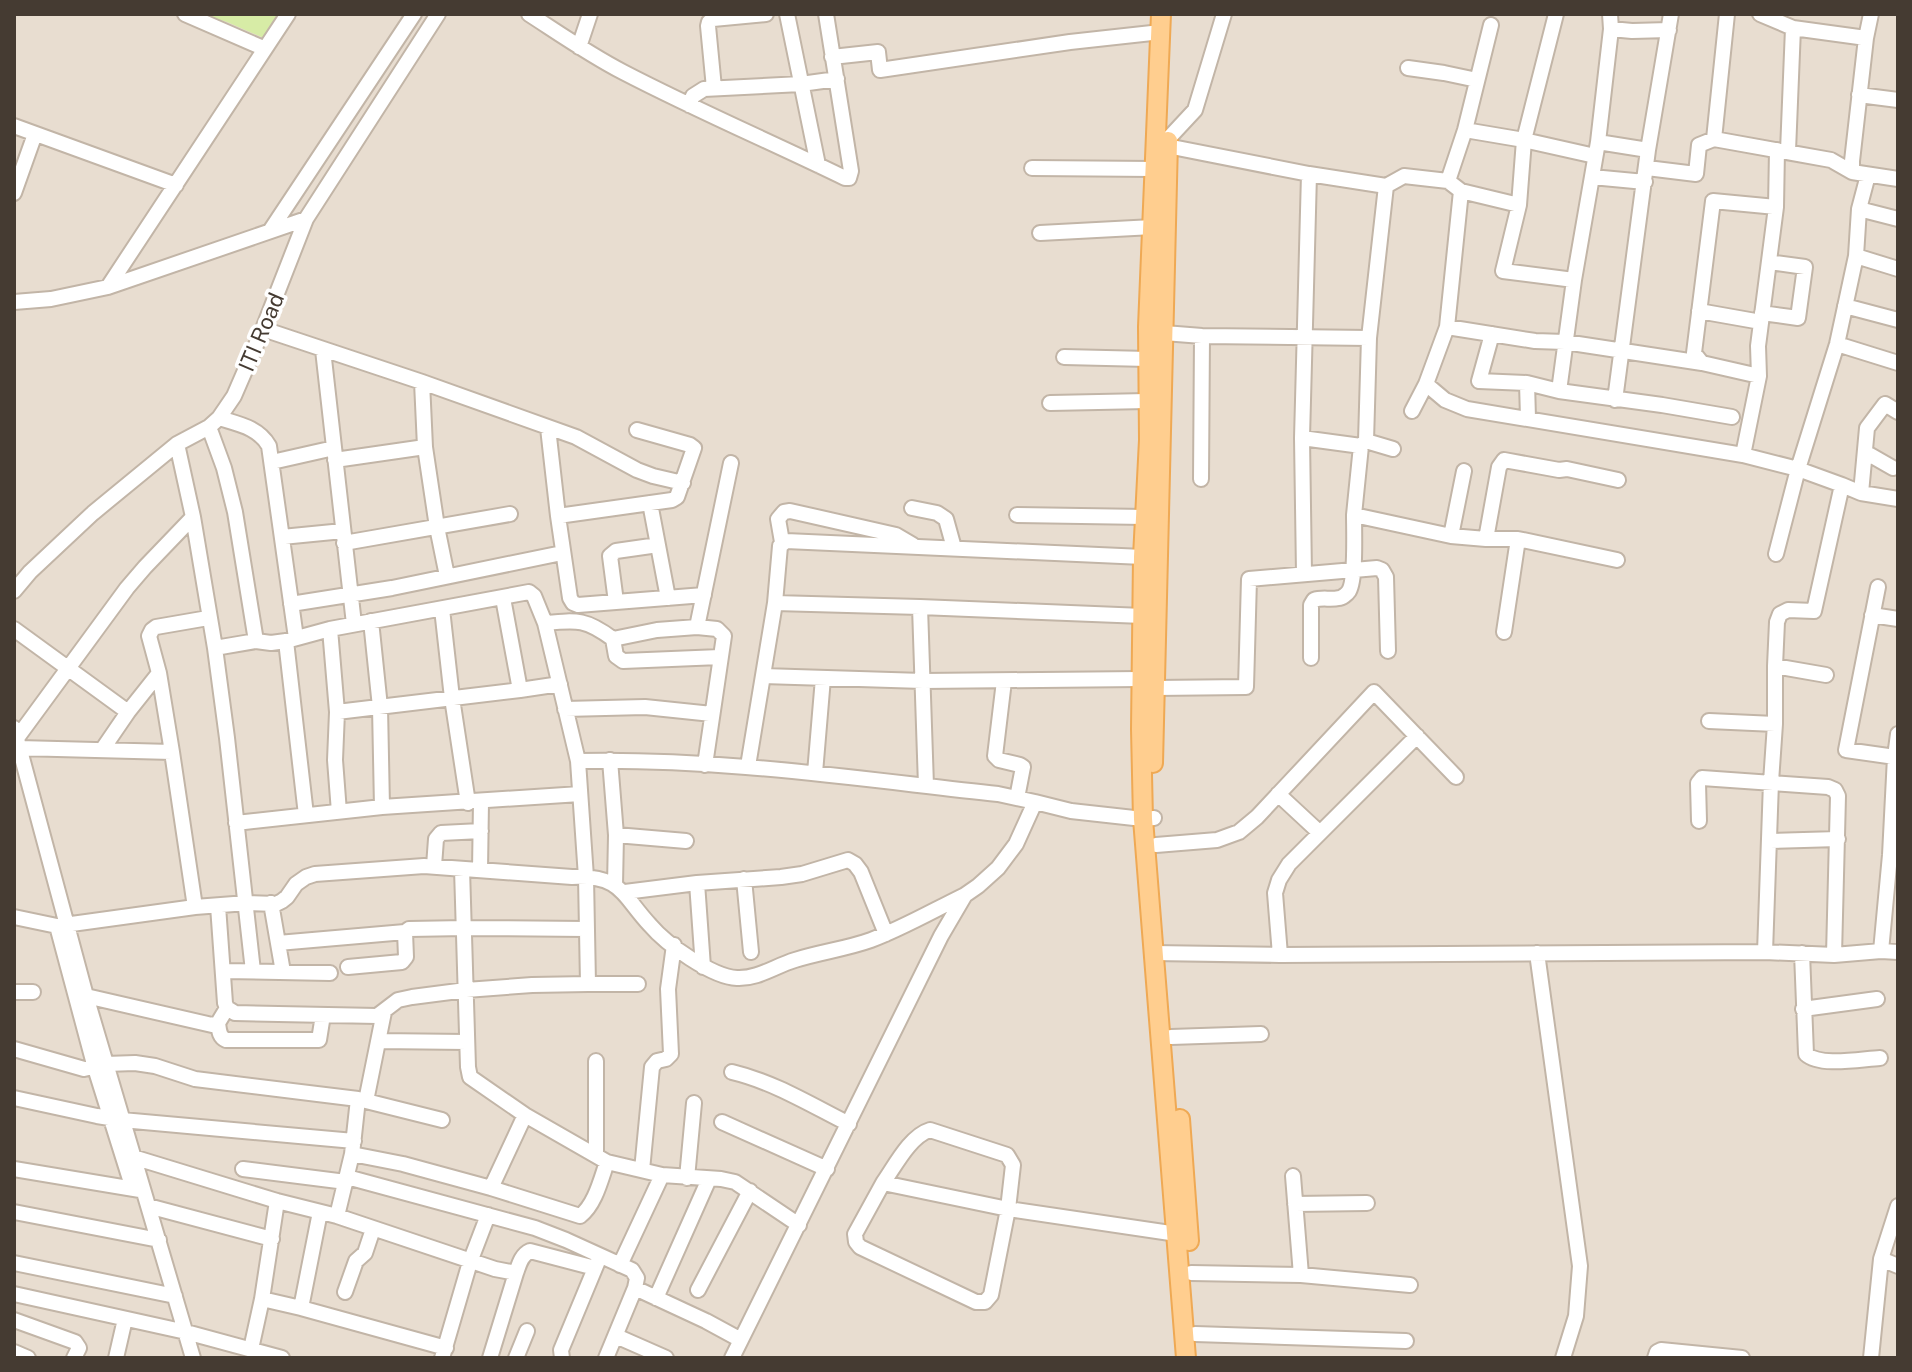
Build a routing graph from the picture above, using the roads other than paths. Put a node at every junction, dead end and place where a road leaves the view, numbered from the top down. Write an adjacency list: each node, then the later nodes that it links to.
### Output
1 (185, 14): 24 (street)
2 (288, 14): 24 (street)
3 (414, 14): 61 (street)
4 (438, 14): 58 (street, ITI Road)
5 (529, 14): 23 (street)
6 (590, 14): 23 (street)
7 (766, 14): 30 (street)
8 (787, 14): 29 (street)
9 (826, 14): 25 (street)
10 (1170, 14): 39 (main road)
11 (1224, 14): 39 (street)
12 (1556, 14): 38 (street)
13 (1671, 14): 21 (street)
14 (1727, 14): 37 (street)
15 (1760, 14): 20 (street)
16 (1871, 14): 22 (street)
17 (1610, 21): 21 (street); 40 (street)
18 (1161, 23): 25 (street); 45 (main road)
19 (1491, 25): 28 (street)
20 (1793, 28): 22 (street); 42 (street)
21 (1669, 30): 41 (street)
22 (1866, 38): 31 (street)
23 (579, 47): 33 (street)
24 (263, 48): 51 (street)
25 (832, 57): 27 (street)
26 (1408, 68): 28 (street)
27 (837, 79): 29 (street); 43 (street)
28 (1477, 80): 35 (street)
29 (801, 84): 30 (street); 43 (street)
30 (714, 88): 33 (street)
31 (1859, 95): 32 (street); 46 (street)
32 (1898, 100)
33 (689, 105): 43 (street)
34 (14, 126): 36 (street)
35 (1465, 130): 38 (street); 53 (street)
36 (35, 134): 51 (street); 54 (street)
37 (1714, 139): 42 (street); 48 (street)
38 (1524, 140): 40 (street); 55 (street)
39 (1168, 142): 47 (street); 75 (main road)
40 (1597, 149): 41 (street); 49 (street)
41 (1648, 150): 48 (street)
42 (1783, 151): 46 (street); 56 (street)
43 (818, 165)
44 (1032, 168): 45 (street)
45 (1154, 169): 60 (main road)
46 (1860, 173): 50 (street); 57 (street)
47 (1309, 174): 52 (street); 78 (street)
48 (1646, 175): 49 (street); 83 (street)
49 (1592, 177): 66 (street)
50 (1898, 179)
51 (176, 185): 67 (street)
52 (1386, 186): 53 (street); 79 (street)
53 (1455, 186): 55 (street); 73 (street)
54 (14, 193)
55 (1519, 205): 66 (street)
56 (1776, 207): 64 (street); 70 (street)
57 (1859, 209): 59 (street); 63 (street)
58 (306, 219): 61 (street); 74 (street, ITI Road)
59 (1898, 219)
60 (1153, 227): 62 (street); 85 (main road)
61 (270, 231): 67 (street)
62 (1040, 233)
63 (1856, 256): 65 (street); 69 (street)
64 (1769, 262): 71 (street); 71 (street)
65 (1898, 269)
66 (1574, 280): 80 (street)
67 (108, 287): 68 (street)
68 (14, 302)
69 (1845, 306): 72 (street); 81 (street)
70 (1699, 311): 71 (street); 86 (street)
71 (1762, 318): 88 (street)
72 (1898, 320)
73 (1447, 327): 76 (street); 91 (street)
74 (263, 329): 82 (street); 100 (street, ITI Road)
75 (1164, 333): 77 (street); 185 (main road)
76 (1492, 334): 80 (street); 90 (street)
77 (1202, 336): 78 (street); 116 (street)
78 (1304, 336): 79 (street); 103 (street)
79 (1369, 338): 105 (street)
80 (1565, 342): 83 (street); 92 (street)
81 (1837, 344): 87 (street); 114 (street)
82 (323, 350): 89 (street); 109 (street)
83 (1621, 351): 86 (street); 93 (street)
84 (1064, 357): 85 (street)
85 (1148, 359): 94 (main road)
86 (1702, 363): 88 (street)
87 (1898, 363)
88 (1759, 376): 110 (street)
89 (422, 382): 101 (street); 106 (street)
90 (1527, 383): 92 (street); 99 (street)
91 (1426, 384): 96 (street); 99 (street)
92 (1559, 391): 93 (street)
93 (1615, 400): 98 (street)
94 (1147, 401): 95 (street); 129 (main road)
95 (1050, 403)
96 (1412, 411)
97 (1898, 412): 108 (street)
98 (1732, 417)
99 (1528, 418): 110 (street)
100 (214, 422): 104 (street); 111 (street); 171 (street)
101 (548, 428): 118 (street); 127 (street)
102 (637, 430): 118 (street)
103 (1302, 438): 105 (street); 145 (street)
104 (177, 444): 128 (street); 148 (street)
105 (1363, 444): 107 (street); 126 (street)
106 (425, 447): 109 (street); 130 (street)
107 (1393, 449)
108 (1865, 452): 113 (street); 120 (street)
109 (334, 454): 111 (street); 133 (street)
110 (1743, 455): 114 (street)
111 (272, 462): 132 (street)
112 (731, 463): 150 (street)
113 (1893, 468)
114 (1798, 469): 119 (street); 141 (street)
115 (1464, 471): 131 (street)
116 (1201, 479)
117 (1618, 480): 134 (street)
118 (683, 483): 122 (street)
119 (1842, 485): 120 (street); 176 (street)
120 (1861, 493): 121 (street)
121 (1898, 499)
122 (650, 503): 127 (street); 137 (street)
123 (912, 508): 139 (street)
124 (510, 514): 130 (street)
125 (1017, 515): 129 (street)
126 (1354, 515): 131 (street); 144 (street)
127 (558, 516): 140 (street)
128 (193, 517): 160 (street); 177 (street)
129 (1145, 517): 142 (main road)
130 (437, 527): 133 (street); 146 (street)
131 (1451, 536): 134 (street)
132 (282, 537): 133 (street); 155 (street)
133 (344, 537): 149 (street)
134 (1486, 539): 135 (street)
135 (1518, 539): 143 (street); 168 (street)
136 (782, 542): 138 (street); 138 (street); 154 (street)
137 (658, 545): 152 (street); 153 (street)
138 (914, 547): 139 (street)
139 (954, 548): 142 (street)
140 (562, 553): 146 (street); 153 (street)
141 (1776, 554)
142 (1143, 557): 159 (main road)
143 (1617, 560)
144 (1353, 569): 145 (street); 173 (street); 175 (street)
145 (1304, 574): 185 (street)
146 (447, 576): 149 (street)
147 (1878, 587): 158 (street)
148 (14, 591)
149 (350, 594): 155 (street); 164 (street)
150 (704, 595): 152 (street); 165 (street)
151 (503, 598): 157 (street); 163 (street); 186 (street)
152 (668, 598): 153 (street)
153 (616, 602)
154 (775, 603): 156 (street); 180 (street)
155 (291, 604): 169 (street)
156 (920, 607): 159 (street); 182 (street)
157 (442, 609): 162 (street); 187 (street)
158 (1872, 615): 161 (street); 200 (street)
159 (1143, 616): 185 (main road)
160 (208, 618): 172 (street); 178 (street)
161 (1898, 619)
162 (371, 621): 164 (street); 188 (street)
163 (545, 623): 170 (street); 184 (street)
164 (354, 624): 167 (street)
165 (697, 627): 170 (street); 174 (street)
166 (14, 629): 177 (street)
167 (330, 629): 169 (street); 191 (street)
168 (1504, 632)
169 (291, 639): 171 (street); 216 (street)
170 (613, 639): 174 (street)
171 (256, 641): 172 (street)
172 (215, 648): 219 (street)
173 (1388, 651)
174 (720, 657): 192 (street)
175 (1311, 658)
176 (1775, 666): 179 (street); 194 (street)
177 (68, 669): 190 (street); 197 (street)
178 (159, 673): 190 (street); 199 (street)
179 (1826, 675)
180 (763, 676): 181 (street); 204 (street)
181 (823, 678): 182 (street); 205 (street)
182 (923, 681): 183 (street); 208 (street)
183 (1004, 681): 185 (street); 211 (street)
184 (560, 684): 186 (street); 189 (street)
185 (1148, 684): 217 (main road)
186 (520, 690): 187 (street)
187 (452, 698): 188 (street); 212 (street)
188 (380, 707): 191 (street); 214 (street)
189 (565, 709): 192 (street); 202 (street)
190 (128, 712): 198 (street)
191 (337, 712): 215 (street)
192 (712, 714): 203 (street)
193 (1709, 721): 194 (street)
194 (1775, 724): 207 (street)
195 (1898, 734): 200 (street)
196 (1417, 736): 206 (street); 210 (street); 221 (street)
197 (17, 738): 198 (street); 241 (street)
198 (102, 750): 199 (street)
199 (172, 752): 239 (street)
200 (1895, 757): 227 (street)
201 (610, 760): 202 (street); 203 (street); 222 (street)
202 (578, 761): 209 (street)
203 (705, 765): 204 (street)
204 (748, 766): 205 (street)
205 (815, 773): 208 (street)
206 (1456, 777)
207 (1771, 782): 218 (street); 223 (street); 225 (street)
208 (926, 786): 211 (street)
209 (580, 794): 212 (street); 231 (street)
210 (1278, 794): 221 (street); 226 (street)
211 (1017, 798): 213 (street)
212 (475, 802): 214 (street); 220 (street)
213 (1035, 802): 217 (street); 235 (street)
214 (382, 807): 215 (street)
215 (339, 812): 216 (street)
216 (306, 815): 219 (street)
217 (1148, 819): 226 (main road); 252 (main road)
218 (1699, 821)
219 (236, 823): 236 (street)
220 (481, 831): 228 (street); 230 (street)
221 (1320, 833): 255 (street)
222 (616, 835): 224 (street); 234 (street)
223 (1838, 839): 225 (street); 256 (street)
224 (686, 841)
225 (1770, 841): 250 (street)
226 (1156, 845): 252 (main road)
227 (1894, 856): 248 (street)
228 (434, 866): 229 (street); 237 (street)
229 (462, 869): 230 (street); 242 (street)
230 (480, 870): 231 (street)
231 (586, 877): 234 (street); 243 (street)
232 (744, 879): 233 (street); 245 (street); 249 (street)
233 (697, 883): 234 (street); 258 (street)
234 (620, 889): 247 (street)
235 (965, 895): 245 (street); 291 (street)
236 (247, 903): 237 (street); 238 (street); 260 (street)
237 (271, 903): 246 (street)
238 (218, 906): 239 (street); 259 (street)
239 (195, 907): 241 (street)
240 (14, 917): 241 (street)
241 (62, 926): 268 (street); 282 (street)
242 (465, 928): 243 (street); 244 (street); 265 (street)
243 (586, 929): 263 (street)
244 (405, 932): 246 (street); 257 (street)
245 (886, 934): 258 (street)
246 (278, 943): 261 (street)
247 (674, 945): 258 (street); 298 (street)
248 (1881, 951): 251 (street); 256 (street)
249 (751, 952)
250 (1765, 952): 253 (street); 254 (street)
251 (1898, 952)
252 (1158, 953): 255 (street); 276 (main road); 320 (main road)
253 (1537, 953): 255 (street); 366 (street)
254 (1802, 953): 256 (street); 271 (street)
255 (1280, 955)
256 (1834, 955)
257 (348, 967)
258 (703, 967)
259 (223, 971): 260 (street); 270 (street)
260 (253, 971): 261 (street)
261 (283, 972): 262 (street)
262 (330, 973)
263 (588, 984): 264 (street); 265 (street)
264 (638, 984)
265 (466, 990): 272 (street); 278 (street)
266 (14, 992): 267 (street)
267 (33, 992)
268 (86, 996): 274 (street); 282 (street)
269 (1877, 999): 271 (street)
270 (227, 1008): 273 (street); 274 (street)
271 (1803, 1009): 280 (street)
272 (384, 1012): 273 (street); 277 (street)
273 (323, 1015): 274 (street)
274 (218, 1023)
275 (1261, 1034): 276 (street)
276 (1171, 1037): 330 (main road)
277 (378, 1041): 278 (street); 285 (street)
278 (467, 1042): 287 (street)
279 (14, 1049): 282 (street)
280 (1880, 1058)
281 (596, 1061): 294 (street)
282 (101, 1066): 285 (street); 288 (street)
283 (732, 1072): 291 (street)
284 (14, 1098): 288 (street)
285 (362, 1100): 289 (street); 292 (street)
286 (694, 1103): 301 (street)
287 (525, 1115): 294 (street); 305 (street)
288 (116, 1119): 292 (street); 293 (street); 306 (street)
289 (442, 1120)
290 (722, 1122): 297 (street)
291 (849, 1124): 297 (street)
292 (353, 1148): 303 (street); 305 (street)
293 (133, 1157): 306 (street); 308 (street)
294 (602, 1159): 298 (street); 305 (street)
295 (14, 1169): 306 (street)
296 (243, 1169): 303 (street)
297 (827, 1169): 318 (street)
298 (642, 1170): 299 (street)
299 (662, 1175): 301 (street); 327 (street)
300 (1293, 1176): 310 (street)
301 (687, 1178): 302 (street)
302 (709, 1179): 307 (street); 338 (street)
303 (347, 1180): 316 (street); 317 (street)
304 (883, 1183): 313 (street); 313 (street); 313 (street)
305 (491, 1188)
306 (139, 1190): 311 (street)
307 (750, 1191): 318 (street); 334 (street)
308 (277, 1201): 315 (street); 321 (street)
309 (1367, 1203): 310 (street)
310 (1295, 1204): 331 (street)
311 (148, 1206): 321 (street); 322 (street)
312 (1898, 1206): 323 (street)
313 (1008, 1209): 320 (street)
314 (14, 1212): 322 (street)
315 (320, 1212): 317 (street); 340 (street)
316 (488, 1215): 324 (street); 326 (street)
317 (337, 1216): 319 (street)
318 (799, 1225): 347 (street)
319 (373, 1229): 324 (street); 335 (street)
320 (1177, 1234): 364 (main road)
321 (272, 1239): 339 (street)
322 (159, 1240): 337 (street)
323 (1881, 1259): 328 (street); 369 (street)
324 (470, 1262): 329 (street); 351 (street)
325 (14, 1263): 337 (street)
326 (598, 1263): 327 (street); 329 (street); 360 (street)
327 (620, 1265): 333 (street)
328 (1898, 1266)
329 (516, 1273): 358 (street)
330 (1191, 1273): 331 (street); 345 (main road)
331 (1301, 1275): 332 (street)
332 (1410, 1285)
333 (635, 1288): 338 (street); 346 (street)
334 (698, 1290)
335 (345, 1292)
336 (14, 1294): 341 (street)
337 (175, 1296): 344 (street)
338 (656, 1298): 347 (street)
339 (262, 1299): 340 (street); 349 (street)
340 (301, 1308): 351 (street)
341 (125, 1319): 344 (street); 355 (street)
342 (14, 1320): 354 (street)
343 (527, 1331): 359 (street)
344 (186, 1332): 349 (street); 356 (street)
345 (1195, 1334): 348 (street); 365 (main road)
346 (616, 1336): 361 (street); 362 (street)
347 (741, 1340): 363 (street)
348 (1406, 1341)
349 (251, 1349): 357 (street)
350 (14, 1352): 353 (street)
351 (444, 1353)
352 (1698, 1356): 367 (street); 368 (street)
353 (28, 1358)
354 (74, 1358)
355 (116, 1358)
356 (193, 1358)
357 (282, 1358)
358 (490, 1358)
359 (516, 1358)
360 (562, 1358)
361 (606, 1358)
362 (666, 1358)
363 (732, 1358)
364 (1186, 1358)
365 (1197, 1358)
366 (1563, 1358)
367 (1655, 1358)
368 (1742, 1358)
369 (1871, 1358)

